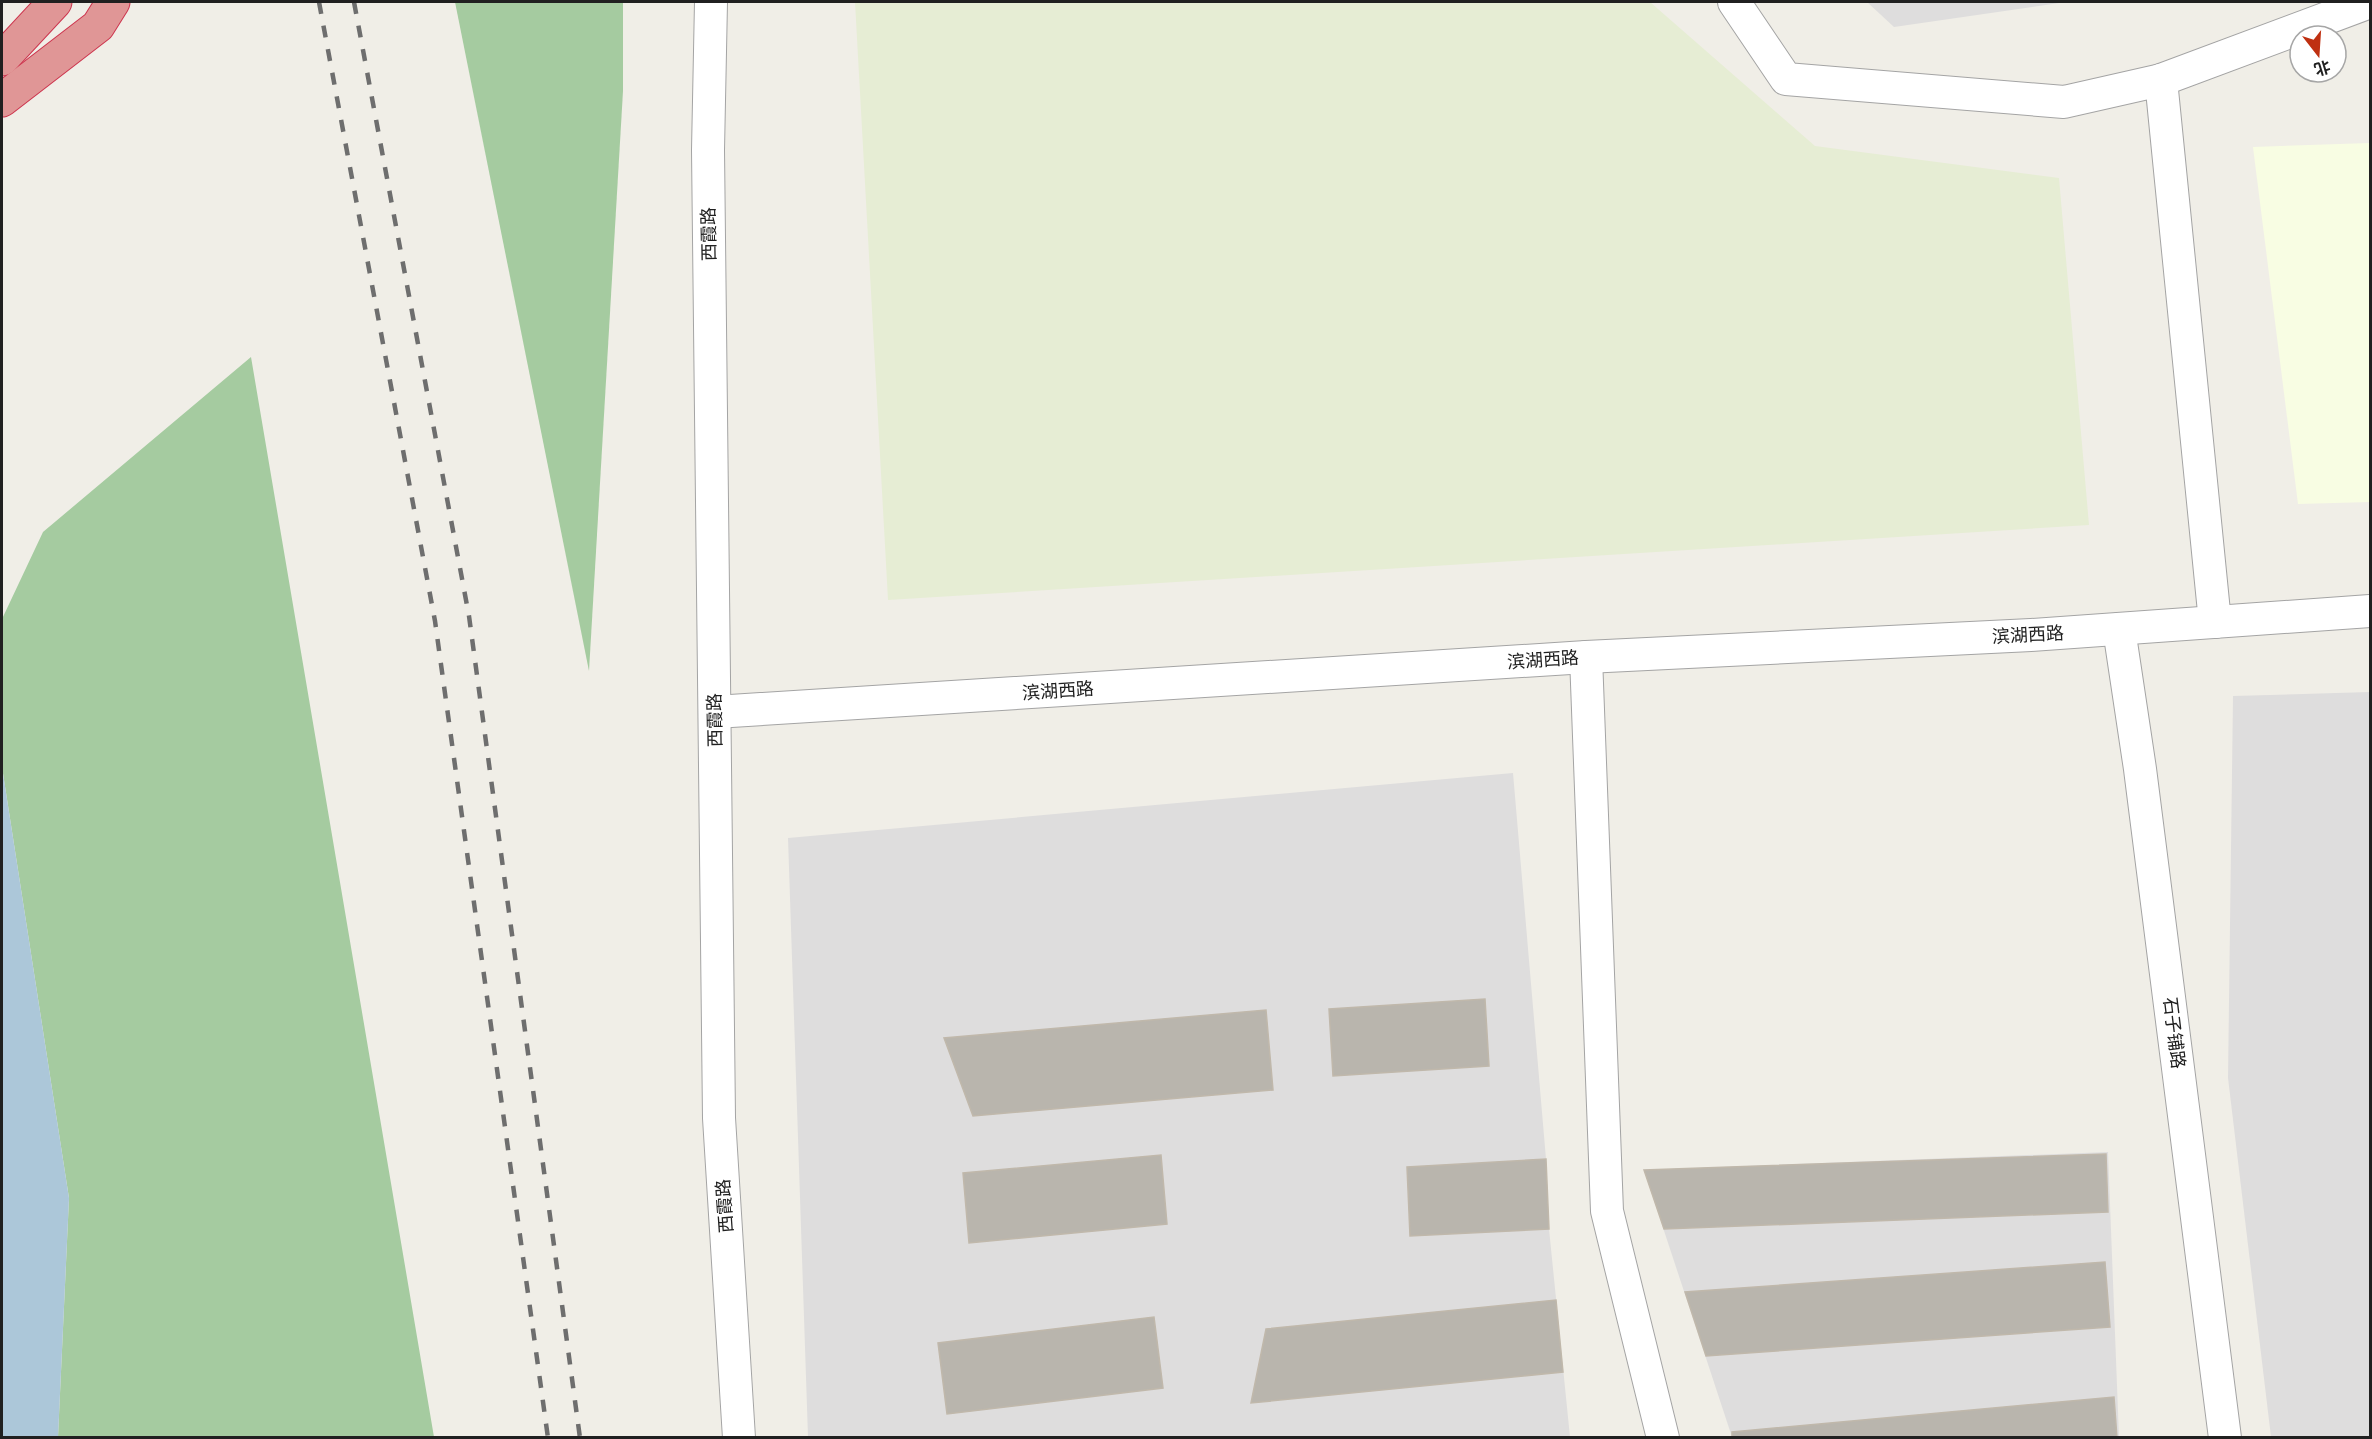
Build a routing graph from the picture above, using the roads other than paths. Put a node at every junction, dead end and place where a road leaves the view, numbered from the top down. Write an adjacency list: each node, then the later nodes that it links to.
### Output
1 (55, 2): 6 (highway)
2 (113, 2): 8 (highway)
3 (711, 2): 13 (street, 西霞路)
4 (1734, 2): 7 (street)
5 (2370, 2): 7 (street)
6 (2, 58)
7 (2161, 80): 10 (street)
8 (2, 100)
9 (2370, 610): 10 (street, 滨湖西路)
10 (2215, 622): 11 (street, 滨湖西路)
11 (2119, 629): 12 (street, 滨湖西路); 16 (street, 石子铺路)
12 (1586, 657): 13 (street, 滨湖西路); 15 (street)
13 (715, 712): 14 (street, 西霞路)
14 (739, 1437)
15 (1663, 1437)
16 (2225, 1437)

